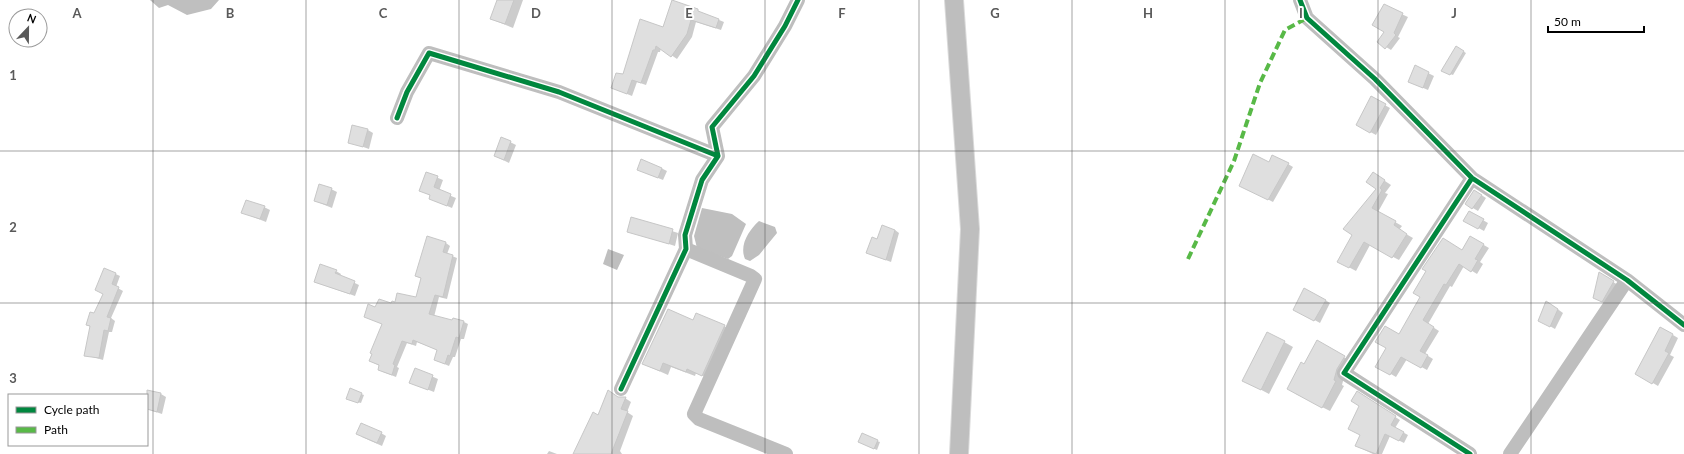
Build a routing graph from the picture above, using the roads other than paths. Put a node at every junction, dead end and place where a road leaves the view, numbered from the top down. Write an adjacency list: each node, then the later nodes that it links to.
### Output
1 (798, 0): 5 (street)
2 (954, 0): 12 (main road)
3 (1300, 0): 6 (street)
4 (397, 118): 5 (street)
5 (718, 156): 7 (street)
6 (1472, 178): 8 (street); 13 (street)
7 (686, 249): 10 (street); 11 (street)
8 (1628, 280): 9 (street); 14 (street)
9 (1684, 325)
10 (622, 389)
11 (786, 454)
12 (958, 454)
13 (1470, 454)
14 (1510, 454)

